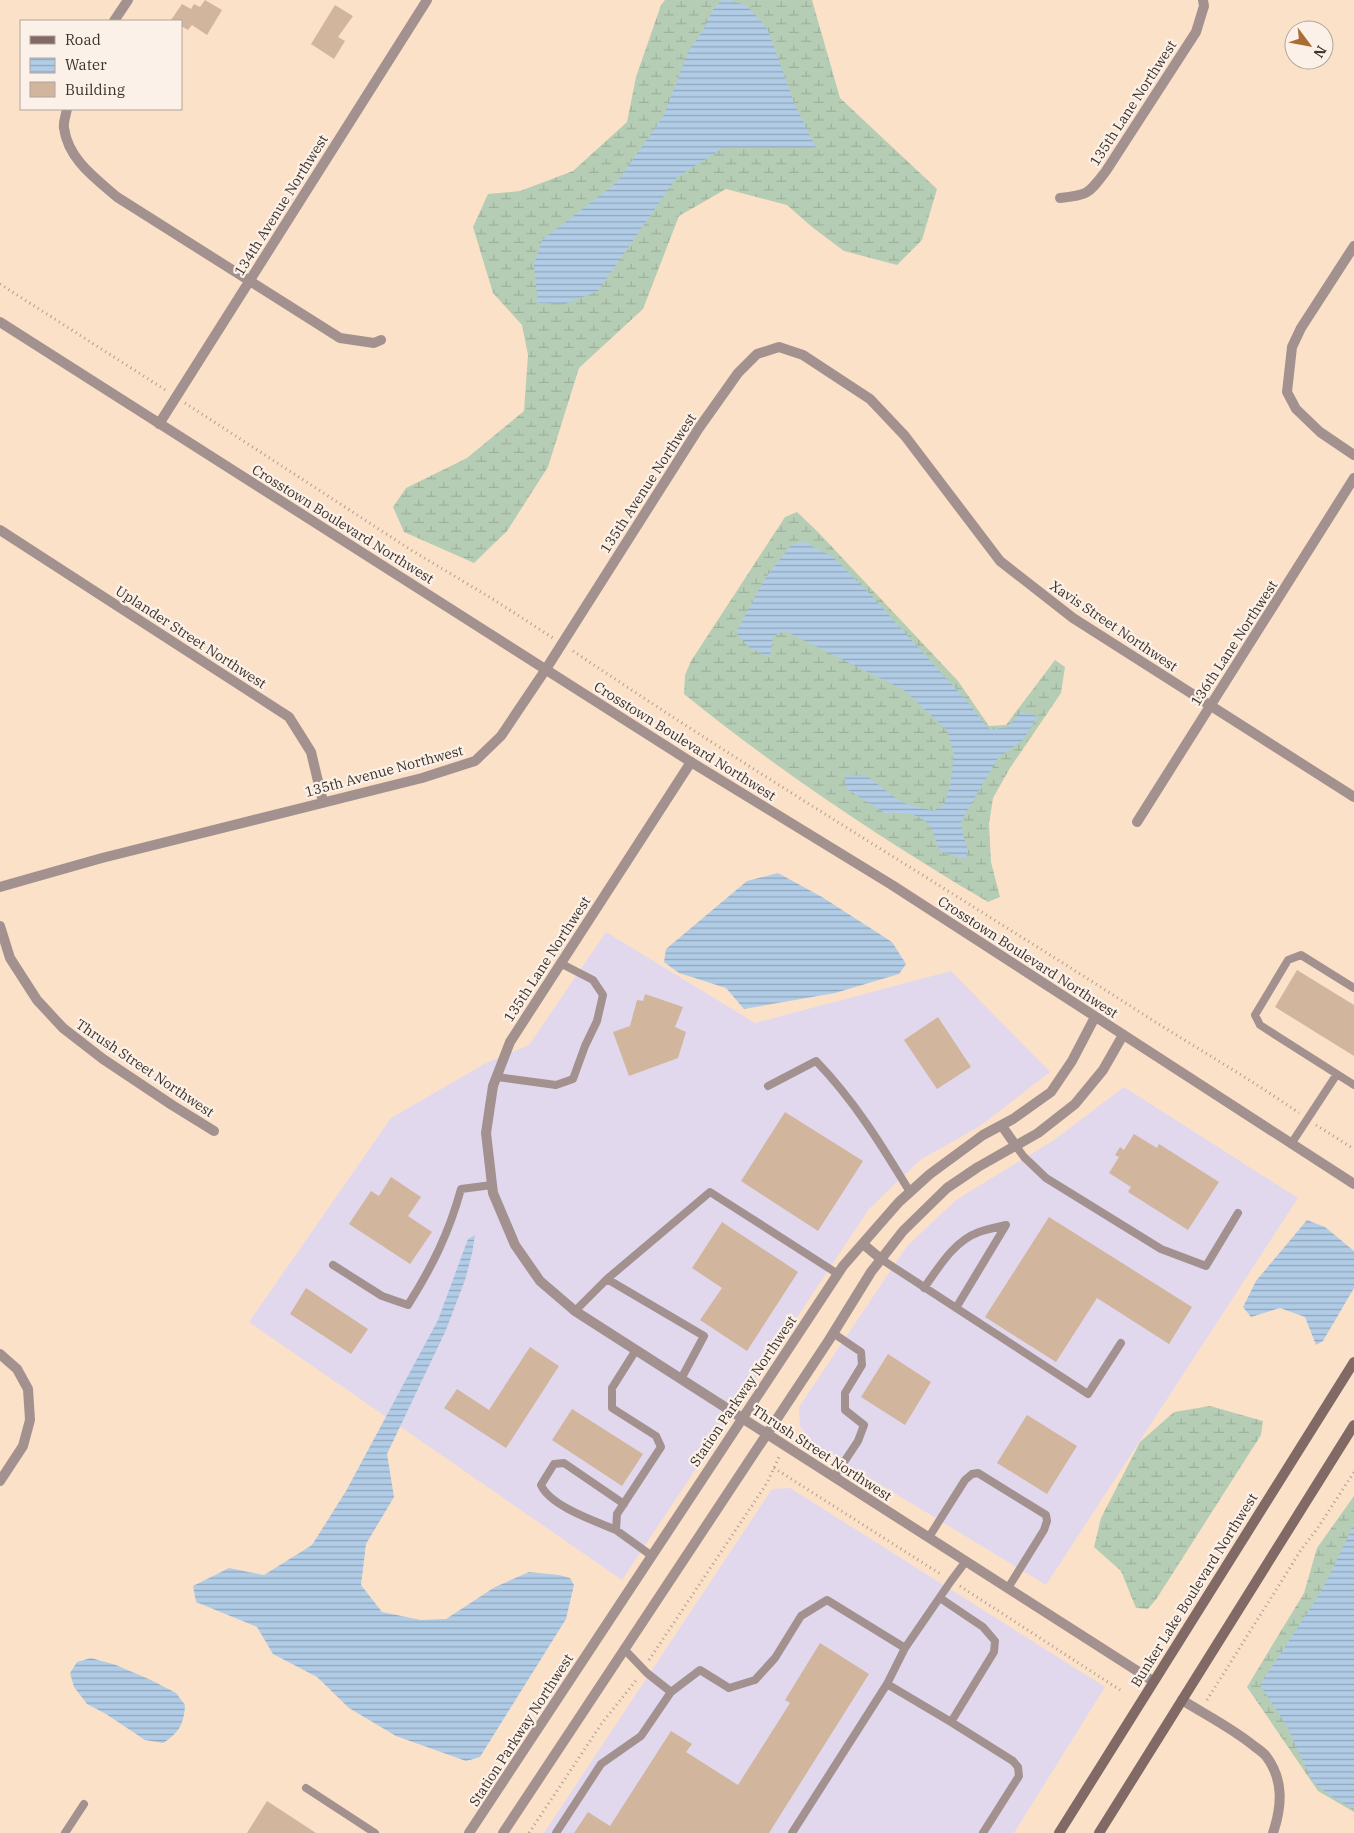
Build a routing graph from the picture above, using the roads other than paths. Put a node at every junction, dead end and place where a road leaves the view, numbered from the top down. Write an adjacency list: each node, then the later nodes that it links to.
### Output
1 (128, 0): 4 (street)
2 (427, 0): 8 (street, 134th Avenue Northwest)
3 (1203, 0): 6 (street, 135th Lane Northwest)
4 (115, 20)
5 (67, 110): 8 (street)
6 (1060, 198)
7 (1354, 246): 13 (street)
8 (250, 281): 10 (street); 12 (street, 134th Avenue Northwest)
9 (0, 322): 12 (street, Crosstown Boulevard Northwest)
10 (381, 340)
11 (779, 347): 16 (street, 135th Avenue Northwest); 17 (street, Xavis Street Northwest)
12 (159, 424): 16 (street, Crosstown Boulevard Northwest)
13 (1354, 455)
14 (1354, 478): 17 (street, 136th Lane Northwest)
15 (0, 530): 20 (street, Uplander Street Northwest)
16 (546, 670): 18 (street, Crosstown Boulevard Northwest); 20 (street, 135th Avenue Northwest)
17 (1210, 706): 19 (street, Xavis Street Northwest); 21 (street, 136th Lane Northwest)
18 (691, 762): 24 (street, 135th Lane Northwest); 26 (street, Crosstown Boulevard Northwest)
19 (1354, 797)
20 (323, 802): 22 (street, 135th Avenue Northwest)
21 (1137, 822)
22 (0, 887)
23 (0, 926): 33 (street, Thrush Street Northwest)
24 (560, 963): 29 (street, 135th Lane Northwest); 29 (lane)
25 (1354, 988): 28 (lane)
26 (1096, 1017): 27 (street, Crosstown Boulevard Northwest); 32 (street, Station Parkway Northwest)
27 (1123, 1035): 34 (street, Crosstown Boulevard Northwest); 35 (street)
28 (1337, 1074): 30 (lane); 34 (lane)
29 (497, 1077): 37 (street, 135th Lane Northwest)
30 (1354, 1085)
31 (768, 1086): 38 (lane)
32 (1002, 1126): 35 (street); 38 (street, Station Parkway Northwest)
33 (214, 1131)
34 (1291, 1144): 36 (street, Crosstown Boulevard Northwest)
35 (1016, 1146): 39 (lane); 41 (street)
36 (1354, 1184)
37 (493, 1189): 42 (lane); 47 (street, Thrush Street Northwest)
38 (910, 1192): 40 (street, Station Parkway Northwest)
39 (1238, 1213)
40 (862, 1244): 41 (street); 43 (street, Station Parkway Northwest)
41 (881, 1259): 45 (lane); 48 (street)
42 (333, 1265)
43 (838, 1274): 44 (lane); 54 (street, Station Parkway Northwest)
44 (607, 1279): 47 (lane); 53 (lane)
45 (924, 1288): 46 (lane); 46 (lane)
46 (956, 1308): 49 (lane)
47 (576, 1311): 50 (street, Thrush Street Northwest)
48 (833, 1332): 56 (street); 57 (lane)
49 (1121, 1343)
50 (636, 1350): 53 (street, Thrush Street Northwest); 59 (lane)
51 (0, 1354): 58 (street)
52 (1354, 1362): 68 (main road, Bunker Lake Boulevard Northwest)
53 (681, 1379): 54 (street, Thrush Street Northwest)
54 (742, 1418): 56 (street, Thrush Street Northwest); 62 (street, Station Parkway Northwest)
55 (1354, 1425): 71 (main road)
56 (766, 1433): 57 (street, Thrush Street Northwest); 67 (street)
57 (834, 1477): 61 (street, Thrush Street Northwest)
58 (0, 1481)
59 (624, 1504): 60 (lane); 60 (lane)
60 (616, 1530): 62 (lane)
61 (929, 1537): 63 (street, Thrush Street Northwest); 64 (lane)
62 (652, 1556): 77 (street, Station Parkway Northwest)
63 (966, 1561): 64 (street, Thrush Street Northwest); 65 (lane)
64 (1008, 1588): 68 (street, Thrush Street Northwest)
65 (940, 1598): 66 (lane); 72 (lane)
66 (905, 1648): 69 (lane); 70 (lane)
67 (624, 1649): 70 (lane); 78 (street)
68 (1153, 1681): 82 (main road, Bunker Lake Boulevard Northwest)
69 (887, 1684): 72 (lane); 80 (lane)
70 (671, 1692): 79 (lane)
71 (1182, 1700): 83 (main road); 84 (street)
72 (951, 1722): 81 (lane)
73 (306, 1788): 76 (lane)
74 (84, 1804): 75 (lane)
75 (65, 1833)
76 (375, 1833)
77 (469, 1833)
78 (503, 1833)
79 (556, 1833)
80 (792, 1833)
81 (983, 1833)
82 (1059, 1833)
83 (1099, 1833)
84 (1273, 1833)

